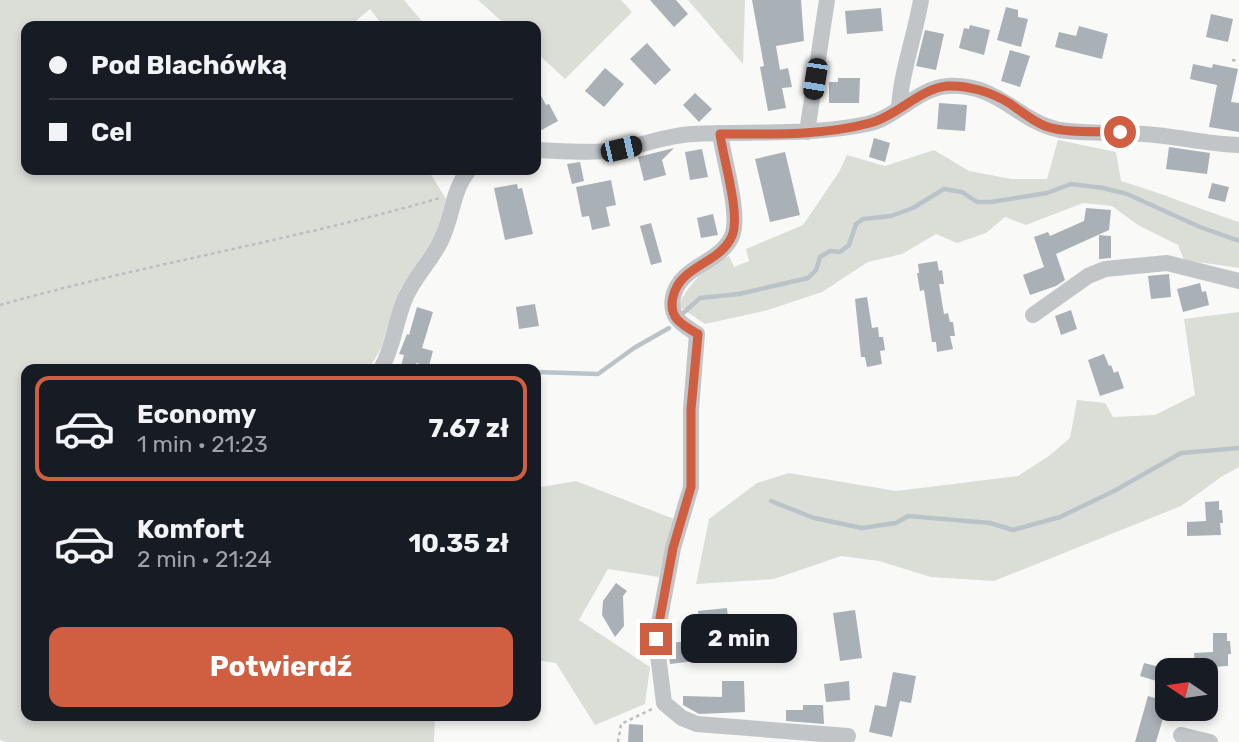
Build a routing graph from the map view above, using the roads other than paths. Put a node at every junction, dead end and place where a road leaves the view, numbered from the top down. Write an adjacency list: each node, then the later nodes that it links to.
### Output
1 (827, 0): 4 (street)
2 (922, 0): 3 (street)
3 (899, 108): 4 (street); 6 (street)
4 (807, 132): 5 (street)
5 (720, 134): 7 (street); 13 (street)
6 (1239, 145)
7 (541, 150)
8 (466, 175): 11 (street)
9 (1239, 281): 10 (street)
10 (1033, 315)
11 (384, 364)
12 (1181, 735): 14 (street)
13 (848, 736)
14 (1210, 742)

